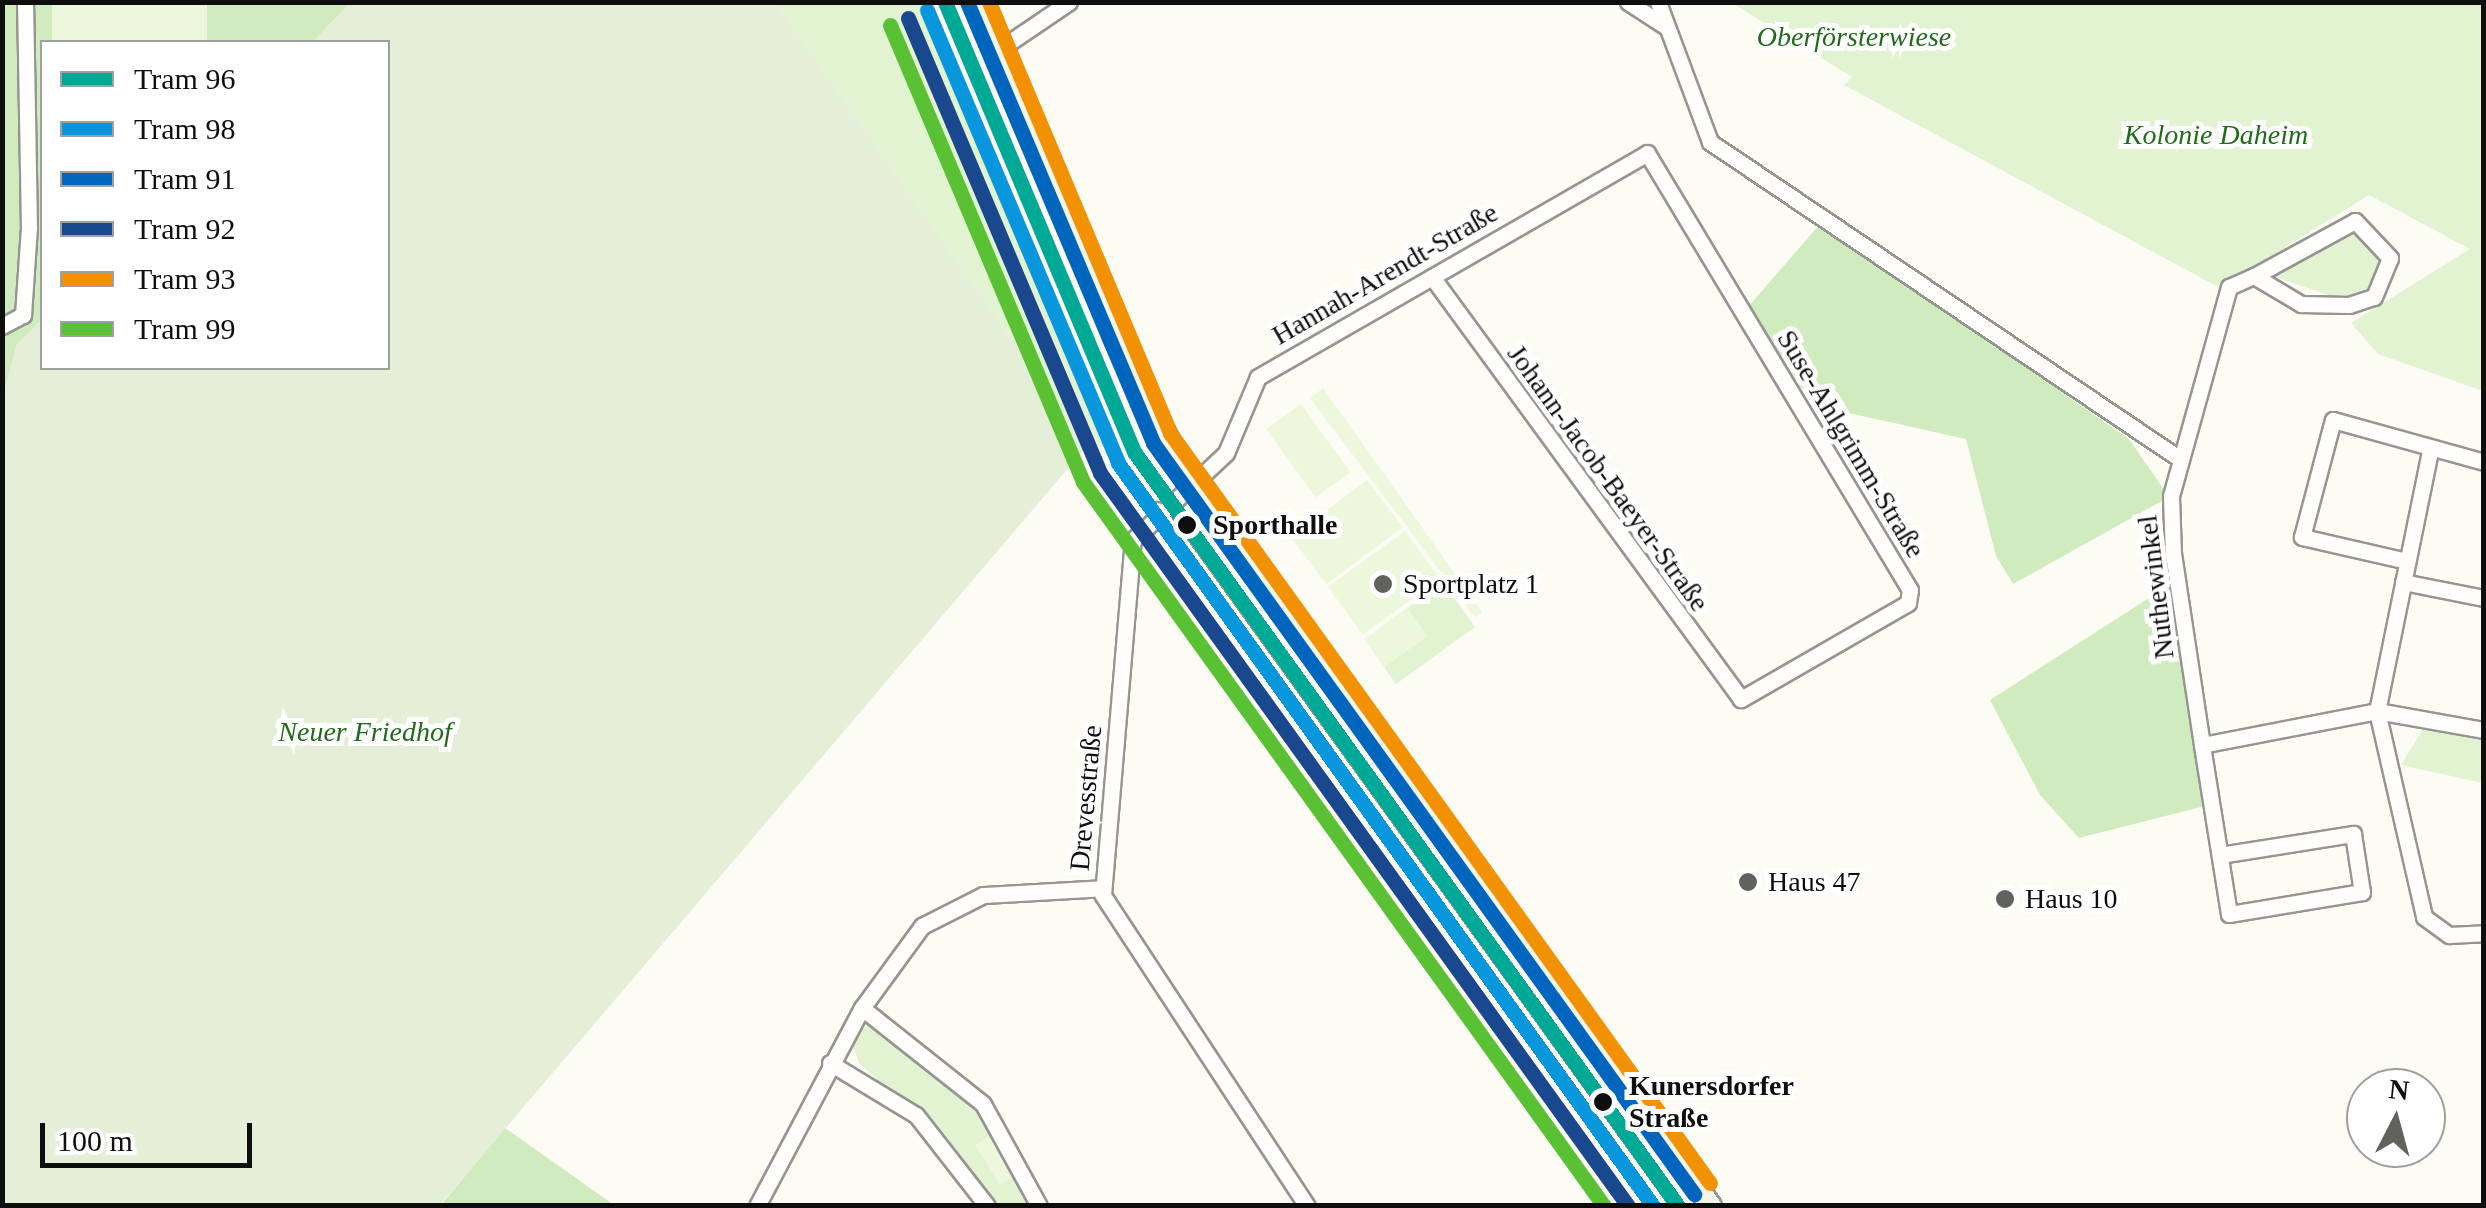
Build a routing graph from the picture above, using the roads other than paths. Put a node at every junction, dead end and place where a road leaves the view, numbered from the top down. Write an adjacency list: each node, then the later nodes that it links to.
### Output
1 (25, 2): 11 (street)
2 (979, 2): 7 (main road)
3 (1069, 2): 7 (street)
4 (1628, 2): 6 (street)
5 (1658, 2): 6 (street)
6 (1665, 26): 13 (street)
7 (1001, 48): 15 (main road)
8 (1647, 153): 10 (street, Hannah-Arendt-Straße); 20 (street, Suse-Ahlgrimm-Straße)
9 (2254, 276): 9 (street, Nuthewinkel); 13 (street, Nuthewinkel)
10 (1432, 278): 15 (street, Hannah-Arendt-Straße); 20 (street, Johann-Jacob-Baeyer-Straße)
11 (2, 326)
12 (2430, 450): 14 (street); 17 (street); 17 (street)
13 (2177, 457): 23 (street, Nuthewinkel)
14 (2484, 462)
15 (1192, 479): 16 (street, Drevesstraße); 34 (main road)
16 (1156, 510): 25 (street, Drevesstraße); 33 (street)
17 (2407, 561): 18 (street)
18 (2403, 582): 19 (street); 21 (street)
19 (2484, 598)
20 (1750, 699)
21 (2378, 711): 22 (street); 23 (street); 26 (street)
22 (2484, 730)
23 (2202, 745): 24 (street, Nuthewinkel)
24 (2220, 856): 24 (street, Nuthewinkel)
25 (1103, 888): 27 (street); 32 (street, Drevesstraße)
26 (2484, 932)
27 (862, 1008): 28 (street); 31 (street)
28 (830, 1064): 29 (street); 30 (street)
29 (757, 1206)
30 (988, 1206)
31 (1039, 1206)
32 (1307, 1206)
33 (1659, 1206)
34 (1711, 1206)

